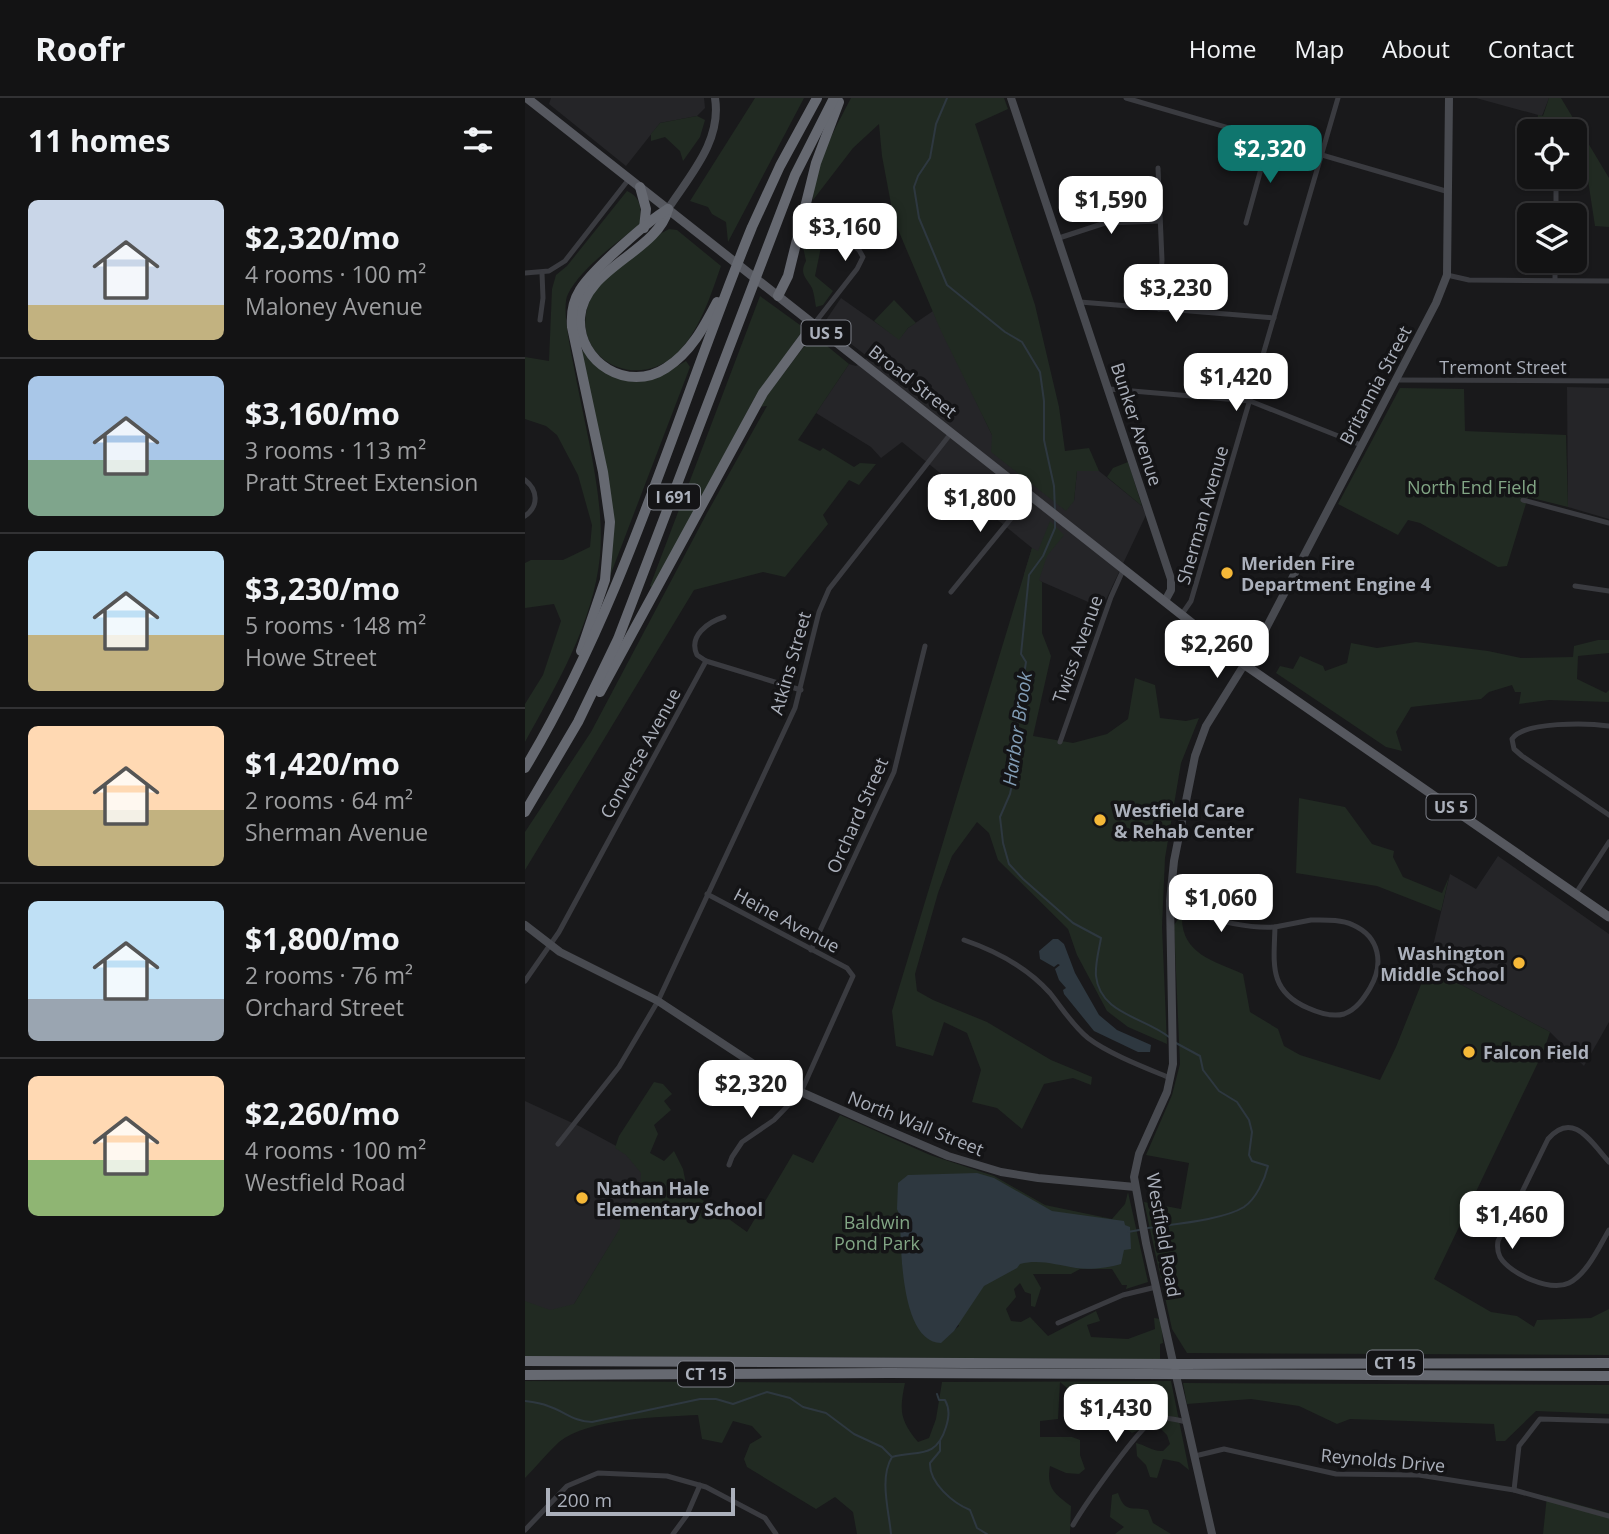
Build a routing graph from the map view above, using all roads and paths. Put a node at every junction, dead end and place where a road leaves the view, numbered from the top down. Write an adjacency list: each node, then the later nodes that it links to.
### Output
1 (527, 98): 13 (main road, Broad Street / US 5)
2 (715, 98): 16 (street)
3 (817, 98): 26 (highway, I 691)
4 (834, 98): 58 (highway, I 691)
5 (841, 98): 29 (highway)
6 (1011, 98): 21 (street, Bunker Avenue)
7 (1126, 98): 10 (street)
8 (1338, 98): 11 (street, Sherman Avenue)
9 (1450, 98): 15 (street, Britannia Street)
10 (1269, 140): 11 (street); 19 (street)
11 (1321, 155): 15 (street); 32 (street, Sherman Avenue)
12 (1158, 168): 18 (street)
13 (629, 179): 14 (main road, Broad Street / US 5); 23 (street)
14 (640, 187): 16 (main road, Broad Street / US 5); 20 (highway)
15 (1449, 192): 25 (street, Britannia Street)
16 (668, 209): 20 (highway); 26 (highway); 29 (main road, Broad Street / US 5)
17 (811, 210): 34 (street)
18 (1160, 221): 21 (street); 31 (street)
19 (1246, 223)
20 (644, 228): 56 (highway)
21 (1059, 238): 30 (street, Bunker Avenue)
22 (525, 273): 23 (street)
23 (542, 273): 33 (street)
24 (1555, 273): 27 (street)
25 (1447, 275): 27 (street); 35 (street, Britannia Street)
26 (733, 278): 56 (highway, I 691)
27 (1555, 280): 28 (street)
28 (1609, 281)
29 (778, 296): 34 (main road, Broad Street / US 5)
30 (1080, 302): 31 (street); 37 (street, Bunker Avenue)
31 (1159, 309): 32 (street)
32 (1274, 318): 38 (street, Sherman Avenue)
33 (540, 320)
34 (814, 324): 39 (main road, Broad Street / US 5); 58 (highway)
35 (1396, 380): 36 (street, Tremont Street); 40 (street, Britannia Street)
36 (1609, 381)
37 (1109, 389): 38 (street); 50 (street, Bunker Avenue)
38 (1250, 401): 40 (street); 51 (street, Sherman Avenue)
39 (952, 432): 42 (main road, Broad Street / US 5); 57 (street, Atkins Street)
40 (1361, 445): 55 (street, Britannia Street)
41 (525, 480): 44 (street)
42 (1031, 494): 46 (main road, Broad Street / US 5); 49 (street)
43 (1523, 500): 45 (street)
44 (525, 516)
45 (1609, 523)
46 (1124, 568): 50 (main road, Broad Street / US 5); 60 (street, Twiss Avenue)
47 (1575, 586): 48 (street)
48 (1609, 590)
49 (951, 592)
50 (1165, 601): 51 (main road, Broad Street / US 5)
51 (1182, 614): 55 (main road, Broad Street / US 5)
52 (724, 617): 54 (street)
53 (925, 646): 73 (street, Orchard Street)
54 (706, 661): 57 (street); 72 (street, Converse Avenue)
55 (1245, 665): 65 (main road, US 5); 67 (street, Westfield Road)
56 (579, 670): 61 (highway, I 691)
57 (801, 690): 66 (street, Atkins Street)
58 (588, 703): 62 (highway, I 691)
59 (1609, 726): 63 (street)
60 (1060, 742)
61 (525, 768)
62 (525, 812)
63 (1609, 815)
64 (1609, 842): 65 (street)
65 (1576, 893): 68 (main road, US 5)
66 (707, 894): 73 (street, Heine Avenue); 75 (street, Atkins Street)
67 (1170, 907): 70 (street); 76 (street, Westfield Road)
68 (1609, 917)
69 (525, 925): 72 (street, North Wall Street)
70 (1275, 927): 70 (street)
71 (964, 940): 76 (street)
72 (551, 946): 74 (street, Converse Avenue); 75 (street, North Wall Street)
73 (811, 950): 77 (street, Heine Avenue)
74 (525, 981)
75 (658, 1001): 77 (street, North Wall Street); 78 (street, Atkins Street)
76 (1171, 1078): 81 (street, Westfield Road)
77 (801, 1091): 80 (street); 81 (street, North Wall Street)
78 (558, 1144)
79 (1609, 1162): 82 (street)
80 (729, 1165)
81 (1135, 1187): 83 (street, Westfield Road)
82 (1609, 1230)
83 (1156, 1287): 84 (street); 91 (street, Westfield Road)
84 (1058, 1323)
85 (525, 1361): 87 (highway, CT 15)
86 (1609, 1363): 88 (highway, CT 15)
87 (890, 1368): 88 (highway, CT 15); 89 (highway, CT 15)
88 (1181, 1369): 90 (highway, CT 15)
89 (525, 1375)
90 (1609, 1376)
91 (1187, 1422): 93 (street, Westfield Road); 97 (street)
92 (1609, 1422): 95 (street)
93 (1195, 1456): 95 (street, Reynolds Drive); 101 (street, Westfield Road)
94 (700, 1485): 98 (street); 99 (street); 100 (street)
95 (1514, 1490): 96 (street, Reynolds Drive)
96 (1609, 1516)
97 (1073, 1525)
98 (525, 1530)
99 (673, 1534)
100 (776, 1534)
101 (1212, 1534)

